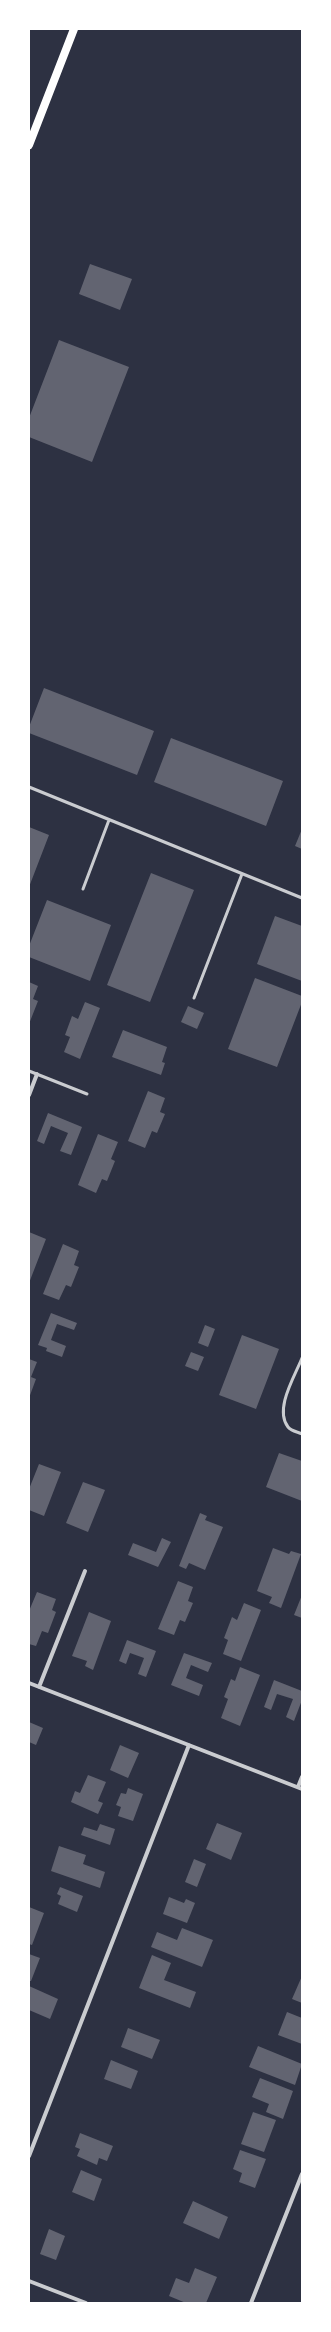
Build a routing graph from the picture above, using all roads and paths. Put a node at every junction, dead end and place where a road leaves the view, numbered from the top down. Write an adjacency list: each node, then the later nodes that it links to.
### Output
1 (74, 29): 2 (main road)
2 (29, 145)
3 (29, 787): 4 (lane)
4 (109, 820): 5 (lane); 6 (lane)
5 (242, 874): 7 (lane); 8 (lane)
6 (83, 889)
7 (302, 898)
8 (194, 998)
9 (29, 1071): 10 (lane)
10 (38, 1074): 11 (lane); 12 (street)
11 (87, 1094)
12 (29, 1095)
13 (302, 1358): 14 (lane)
14 (302, 1434)
15 (85, 1571): 17 (street)
16 (29, 1683): 17 (street)
17 (39, 1687): 18 (street)
18 (189, 1745): 20 (street); 21 (street)
19 (302, 1777): 20 (street)
20 (300, 1788)
21 (29, 2156)
22 (302, 2174): 25 (street)
23 (29, 2281): 24 (street)
24 (86, 2303)
25 (252, 2303)

